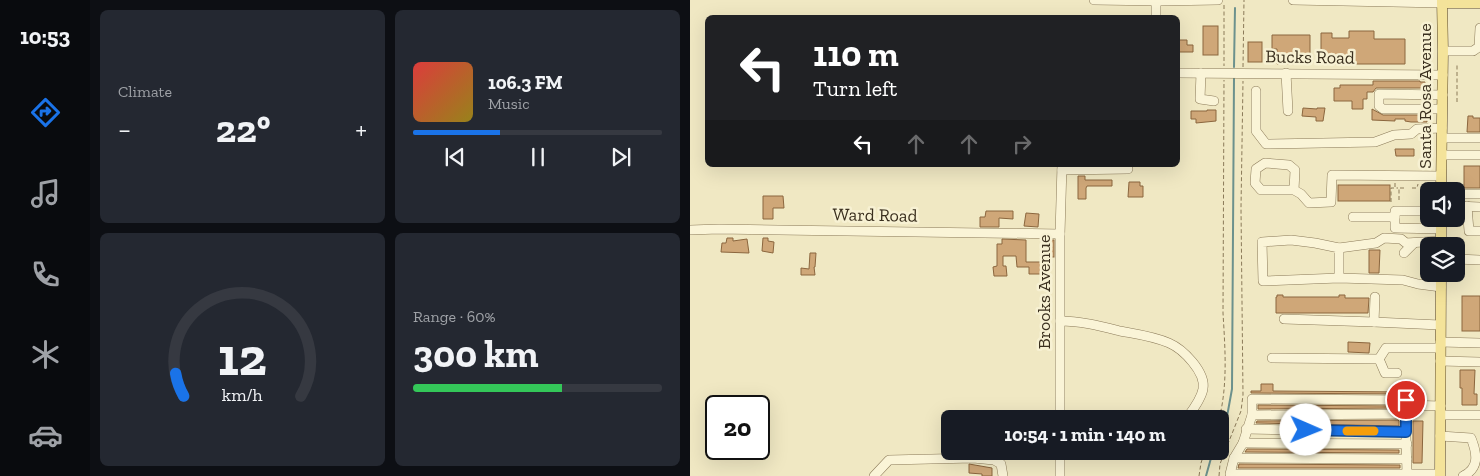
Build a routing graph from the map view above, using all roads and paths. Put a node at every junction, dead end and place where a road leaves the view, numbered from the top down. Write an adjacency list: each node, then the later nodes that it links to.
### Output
1 (1094, 0): 6 (street)
2 (1218, 0): 6 (street)
3 (1224, 0): 16 (path)
4 (1244, 0): 17 (path)
5 (1293, 0): 7 (street)
6 (1156, 1): 10 (street)
7 (1395, 1): 8 (street)
8 (1442, 1): 9 (main road); 12 (main road, Santa Rosa Avenue)
9 (1480, 3)
10 (1156, 15)
11 (1480, 28): 12 (street)
12 (1443, 51): 19 (main road, Santa Rosa Avenue)
13 (1457, 63): 23 (path)
14 (1180, 73): 15 (street, Bucks Road)
15 (1201, 73): 16 (street, Bucks Road); 22 (street)
16 (1224, 73): 17 (street, Bucks Road); 77 (path)
17 (1243, 73): 18 (street, Bucks Road); 98 (path)
18 (1286, 73): 19 (street, Bucks Road); 25 (street)
19 (1443, 75): 21 (main road, Santa Rosa Avenue)
20 (1256, 91): 26 (street)
21 (1442, 95): 24 (main road, Santa Rosa Avenue); 24 (street)
22 (1214, 101)
23 (1457, 102)
24 (1442, 109): 26 (main road, Santa Rosa Avenue)
25 (1288, 111)
26 (1442, 133): 27 (street); 28 (main road, Santa Rosa Avenue)
27 (1480, 138)
28 (1442, 154): 29 (street); 32 (main road, Santa Rosa Avenue)
29 (1480, 155)
30 (1062, 168): 31 (street); 53 (street, Brooks Avenue)
31 (1128, 170)
32 (1441, 176): 34 (main road, Santa Rosa Avenue); 40 (street)
33 (1418, 180): 39 (path)
34 (1441, 182)
35 (1391, 184): 36 (path)
36 (1391, 188): 37 (path); 44 (path)
37 (1399, 188): 38 (path); 43 (path)
38 (1404, 188)
39 (1412, 188)
40 (1294, 190): 40 (street)
41 (1465, 194): 42 (street)
42 (1480, 194)
43 (1399, 200)
44 (1391, 202)
45 (1467, 206): 46 (street); 52 (street)
46 (1480, 207)
47 (1420, 211): 49 (street)
48 (1353, 217): 49 (street)
49 (1395, 217): 50 (street)
50 (1420, 226)
51 (690, 230): 53 (street, Ward Road)
52 (1480, 231)
53 (1060, 234): 65 (street, Brooks Avenue)
54 (1420, 242): 55 (street)
55 (1414, 243): 56 (street); 57 (street)
56 (1339, 248): 60 (street); 60 (street)
57 (1404, 253)
58 (1465, 259): 59 (street)
59 (1480, 260)
60 (1339, 278): 62 (street)
61 (1440, 282): 62 (main road)
62 (1440, 287): 67 (main road)
63 (1374, 297): 66 (street)
64 (1284, 319): 66 (street)
65 (1060, 322): 75 (street, Brooks Avenue); 76 (street)
66 (1374, 322): 67 (street)
67 (1440, 325): 69 (main road)
68 (1480, 343): 69 (street)
69 (1440, 345): 71 (street); 72 (main road)
70 (1272, 358): 71 (street)
71 (1379, 359): 74 (street)
72 (1440, 362): 73 (street); 79 (main road)
73 (1480, 362)
74 (1397, 373)
75 (1060, 410)
76 (1192, 410)
77 (1221, 410)
78 (1406, 410): 79 (street); 80 (street); 80 (street); 83 (street)
79 (1441, 410): 81 (street); 84 (main road)
80 (1252, 414): 82 (street)
81 (1480, 415)
82 (1246, 429): 83 (street); 85 (street)
83 (1406, 432): 86 (street)
84 (1440, 436): 91 (street); 93 (main road)
85 (1243, 443): 86 (street); 87 (street)
86 (1406, 444): 88 (street)
87 (1234, 458): 88 (street); 92 (street)
88 (1407, 459): 92 (street)
89 (1060, 460): 96 (street)
90 (1202, 460): 97 (path)
91 (1477, 467): 99 (street)
92 (1407, 474): 93 (street)
93 (1440, 475)
94 (874, 476): 95 (street)
95 (1003, 476)
96 (1060, 476)
97 (1199, 476)
98 (1219, 476)
99 (1463, 476)

